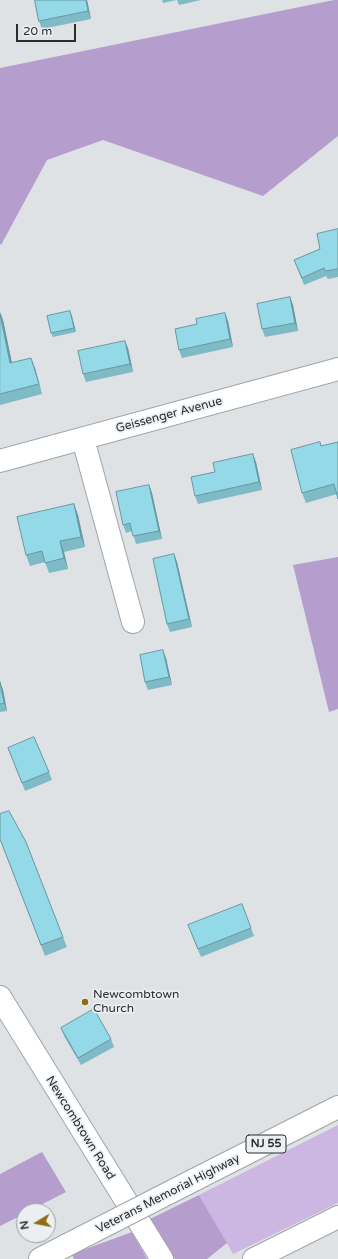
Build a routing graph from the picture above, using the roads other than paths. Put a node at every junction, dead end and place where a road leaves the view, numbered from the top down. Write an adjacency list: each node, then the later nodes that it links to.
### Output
1 (338, 369): 2 (main road, Geissenger Avenue)
2 (83, 439): 3 (main road, Geissenger Avenue); 4 (main road)
3 (0, 461)
4 (133, 622)
5 (0, 997): 10 (main road, Newcombtown Road)
6 (338, 1107): 9 (main road, Veterans Memorial Highway / NJ 55, bridge)
7 (338, 1217): 8 (main road)
8 (257, 1257)
9 (40, 1259)
10 (162, 1259)

